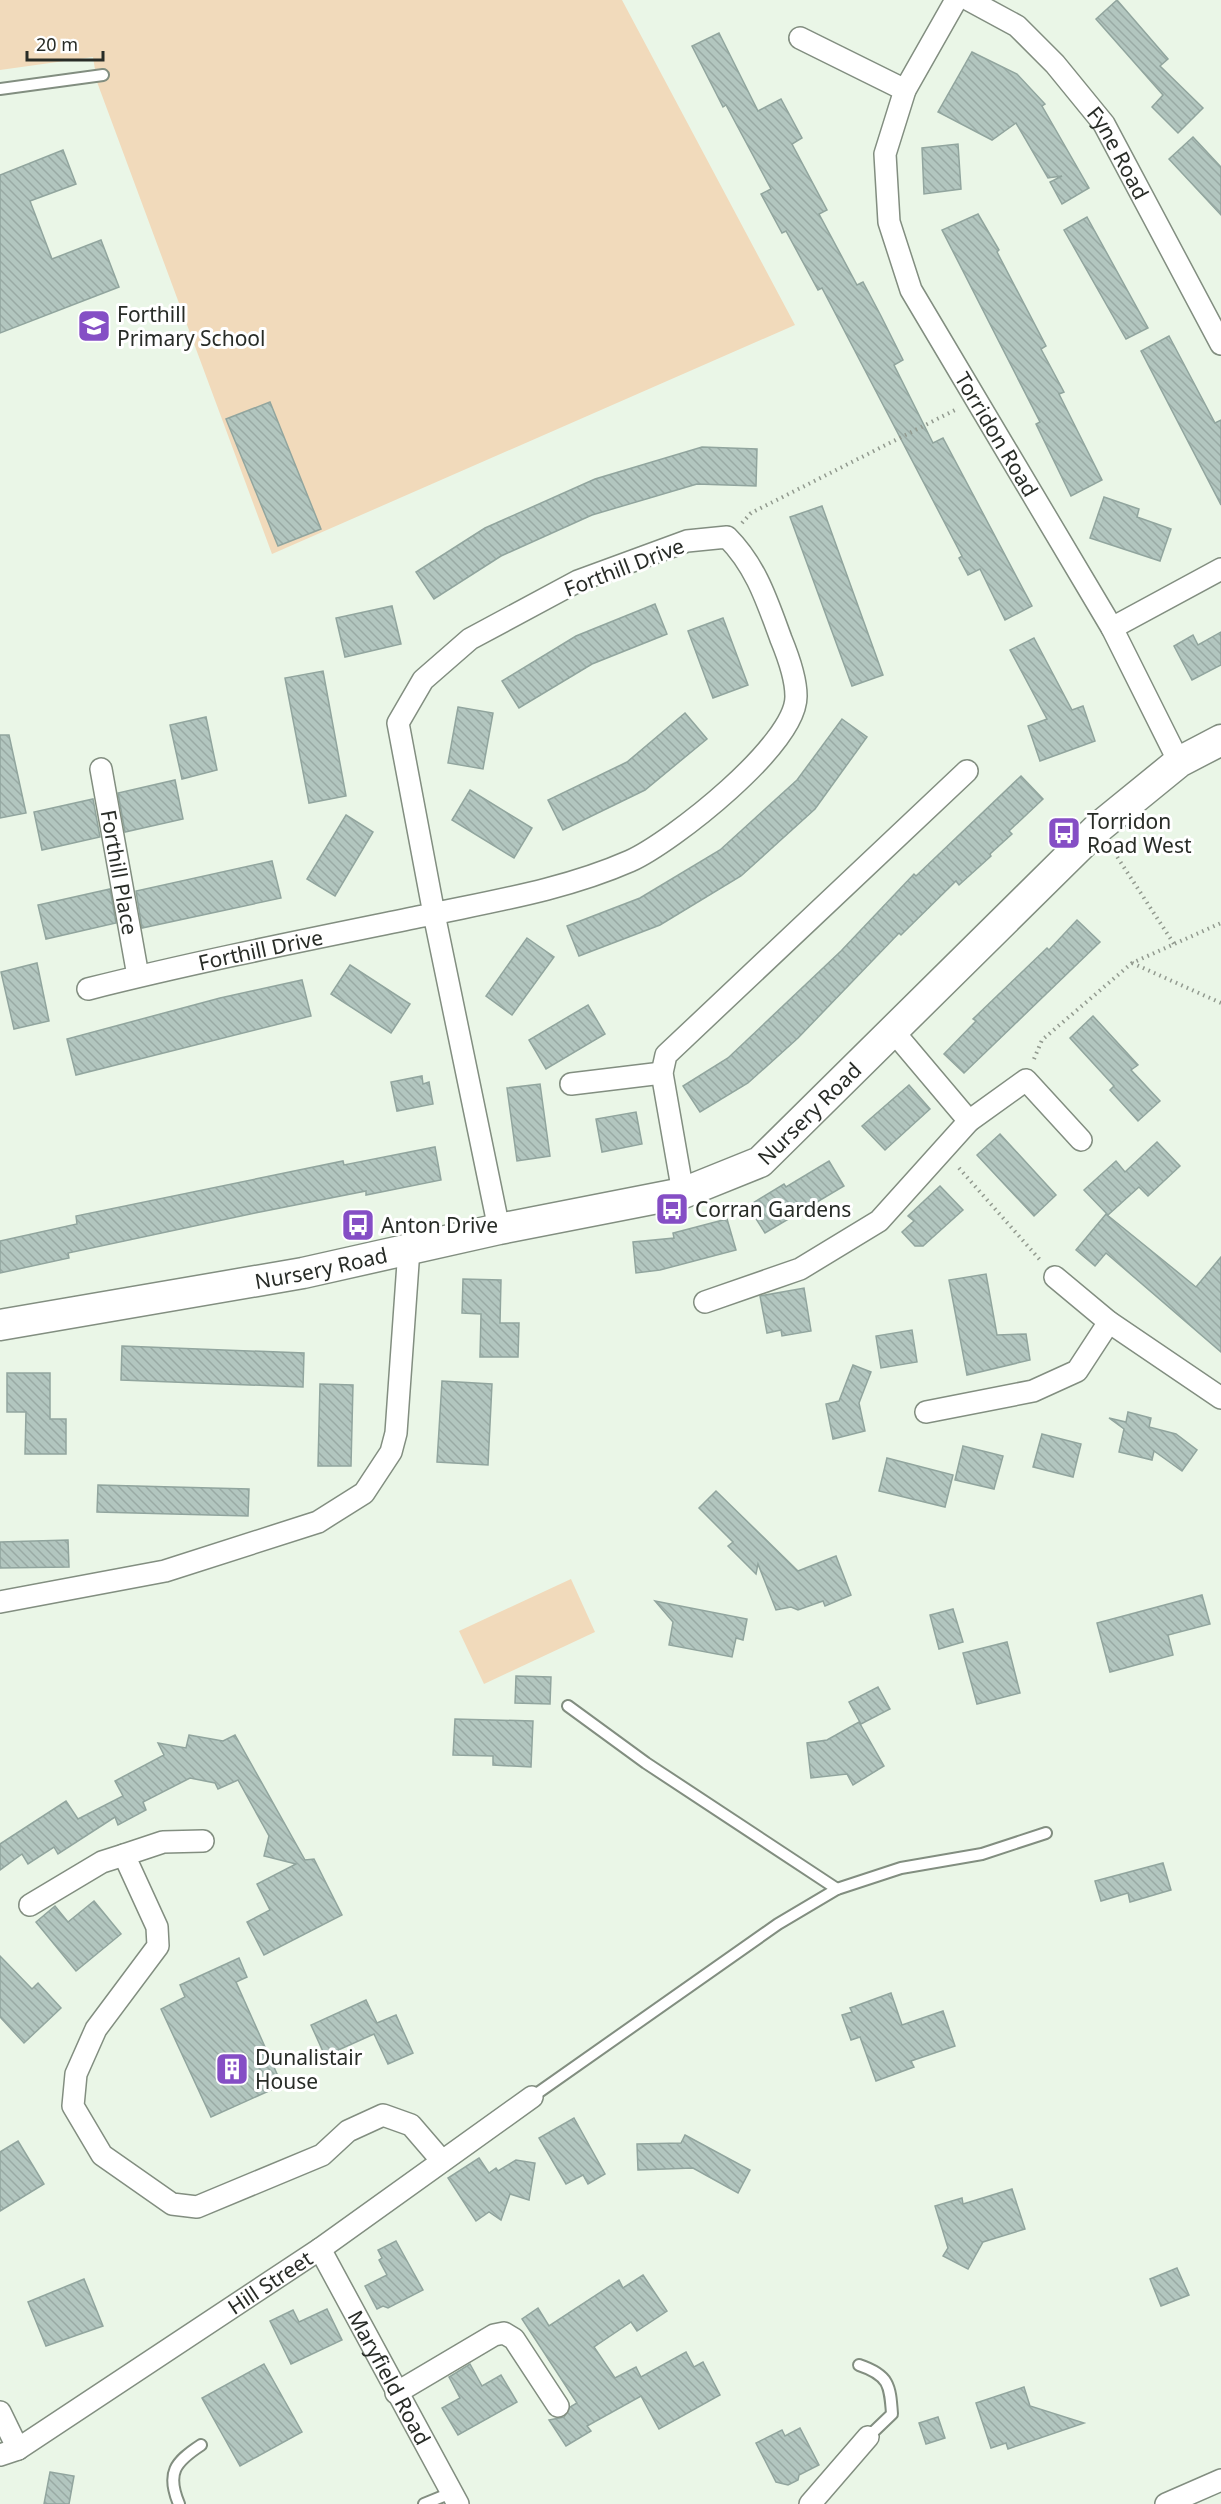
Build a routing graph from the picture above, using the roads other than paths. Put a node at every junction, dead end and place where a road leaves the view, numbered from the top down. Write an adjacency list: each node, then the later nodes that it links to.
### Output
1 (956, 0): 6 (street, Torridon Road)
2 (969, 0): 7 (street, Fyne Road)
3 (800, 38): 6 (street)
4 (103, 75): 5 (lane)
5 (0, 89)
6 (904, 90): 9 (street, Torridon Road)
7 (1221, 344)
8 (1221, 569): 9 (street)
9 (1112, 628): 11 (street, Torridon Road)
10 (1221, 740): 11 (street, Nursery Road)
11 (1179, 762): 17 (street, Nursery Road)
12 (101, 769): 15 (street, Forthill Place)
13 (967, 771): 18 (street)
14 (434, 914): 14 (street, Forthill Drive); 15 (street, Forthill Drive); 23 (street, Forthill Drive)
15 (138, 976): 16 (street, Forthill Drive)
16 (88, 988)
17 (893, 1031): 20 (street); 22 (street, Nursery Road)
18 (662, 1073): 19 (street); 22 (street)
19 (571, 1083)
20 (969, 1121): 21 (street); 26 (street)
21 (1081, 1140)
22 (683, 1192): 23 (street, Nursery Road)
23 (499, 1229): 24 (street, Nursery Road)
24 (409, 1249): 28 (street, Nursery Road); 31 (street)
25 (1055, 1277): 27 (street)
26 (705, 1302)
27 (1109, 1322): 29 (street); 30 (street)
28 (0, 1325)
29 (1221, 1398)
30 (926, 1412)
31 (0, 1602)
32 (568, 1706): 36 (lane)
33 (1046, 1833): 36 (lane)
34 (203, 1841): 35 (street)
35 (124, 1855): 37 (street); 39 (street)
36 (837, 1889): 38 (lane)
37 (30, 1905)
38 (532, 2097): 39 (street, Hill Street)
39 (442, 2162): 40 (street, Hill Street)
40 (320, 2249): 42 (street, Maryfield Road); 47 (street, Hill Street)
41 (859, 2365): 45 (lane)
42 (396, 2393): 43 (street); 49 (street, Maryfield Road)
43 (558, 2406)
44 (0, 2412): 47 (street)
45 (868, 2437): 52 (street)
46 (201, 2445): 50 (lane)
47 (9, 2452)
48 (1221, 2480): 53 (street)
49 (454, 2499): 51 (lane)
50 (179, 2504)
51 (424, 2504)
52 (810, 2504)
53 (1166, 2504)

